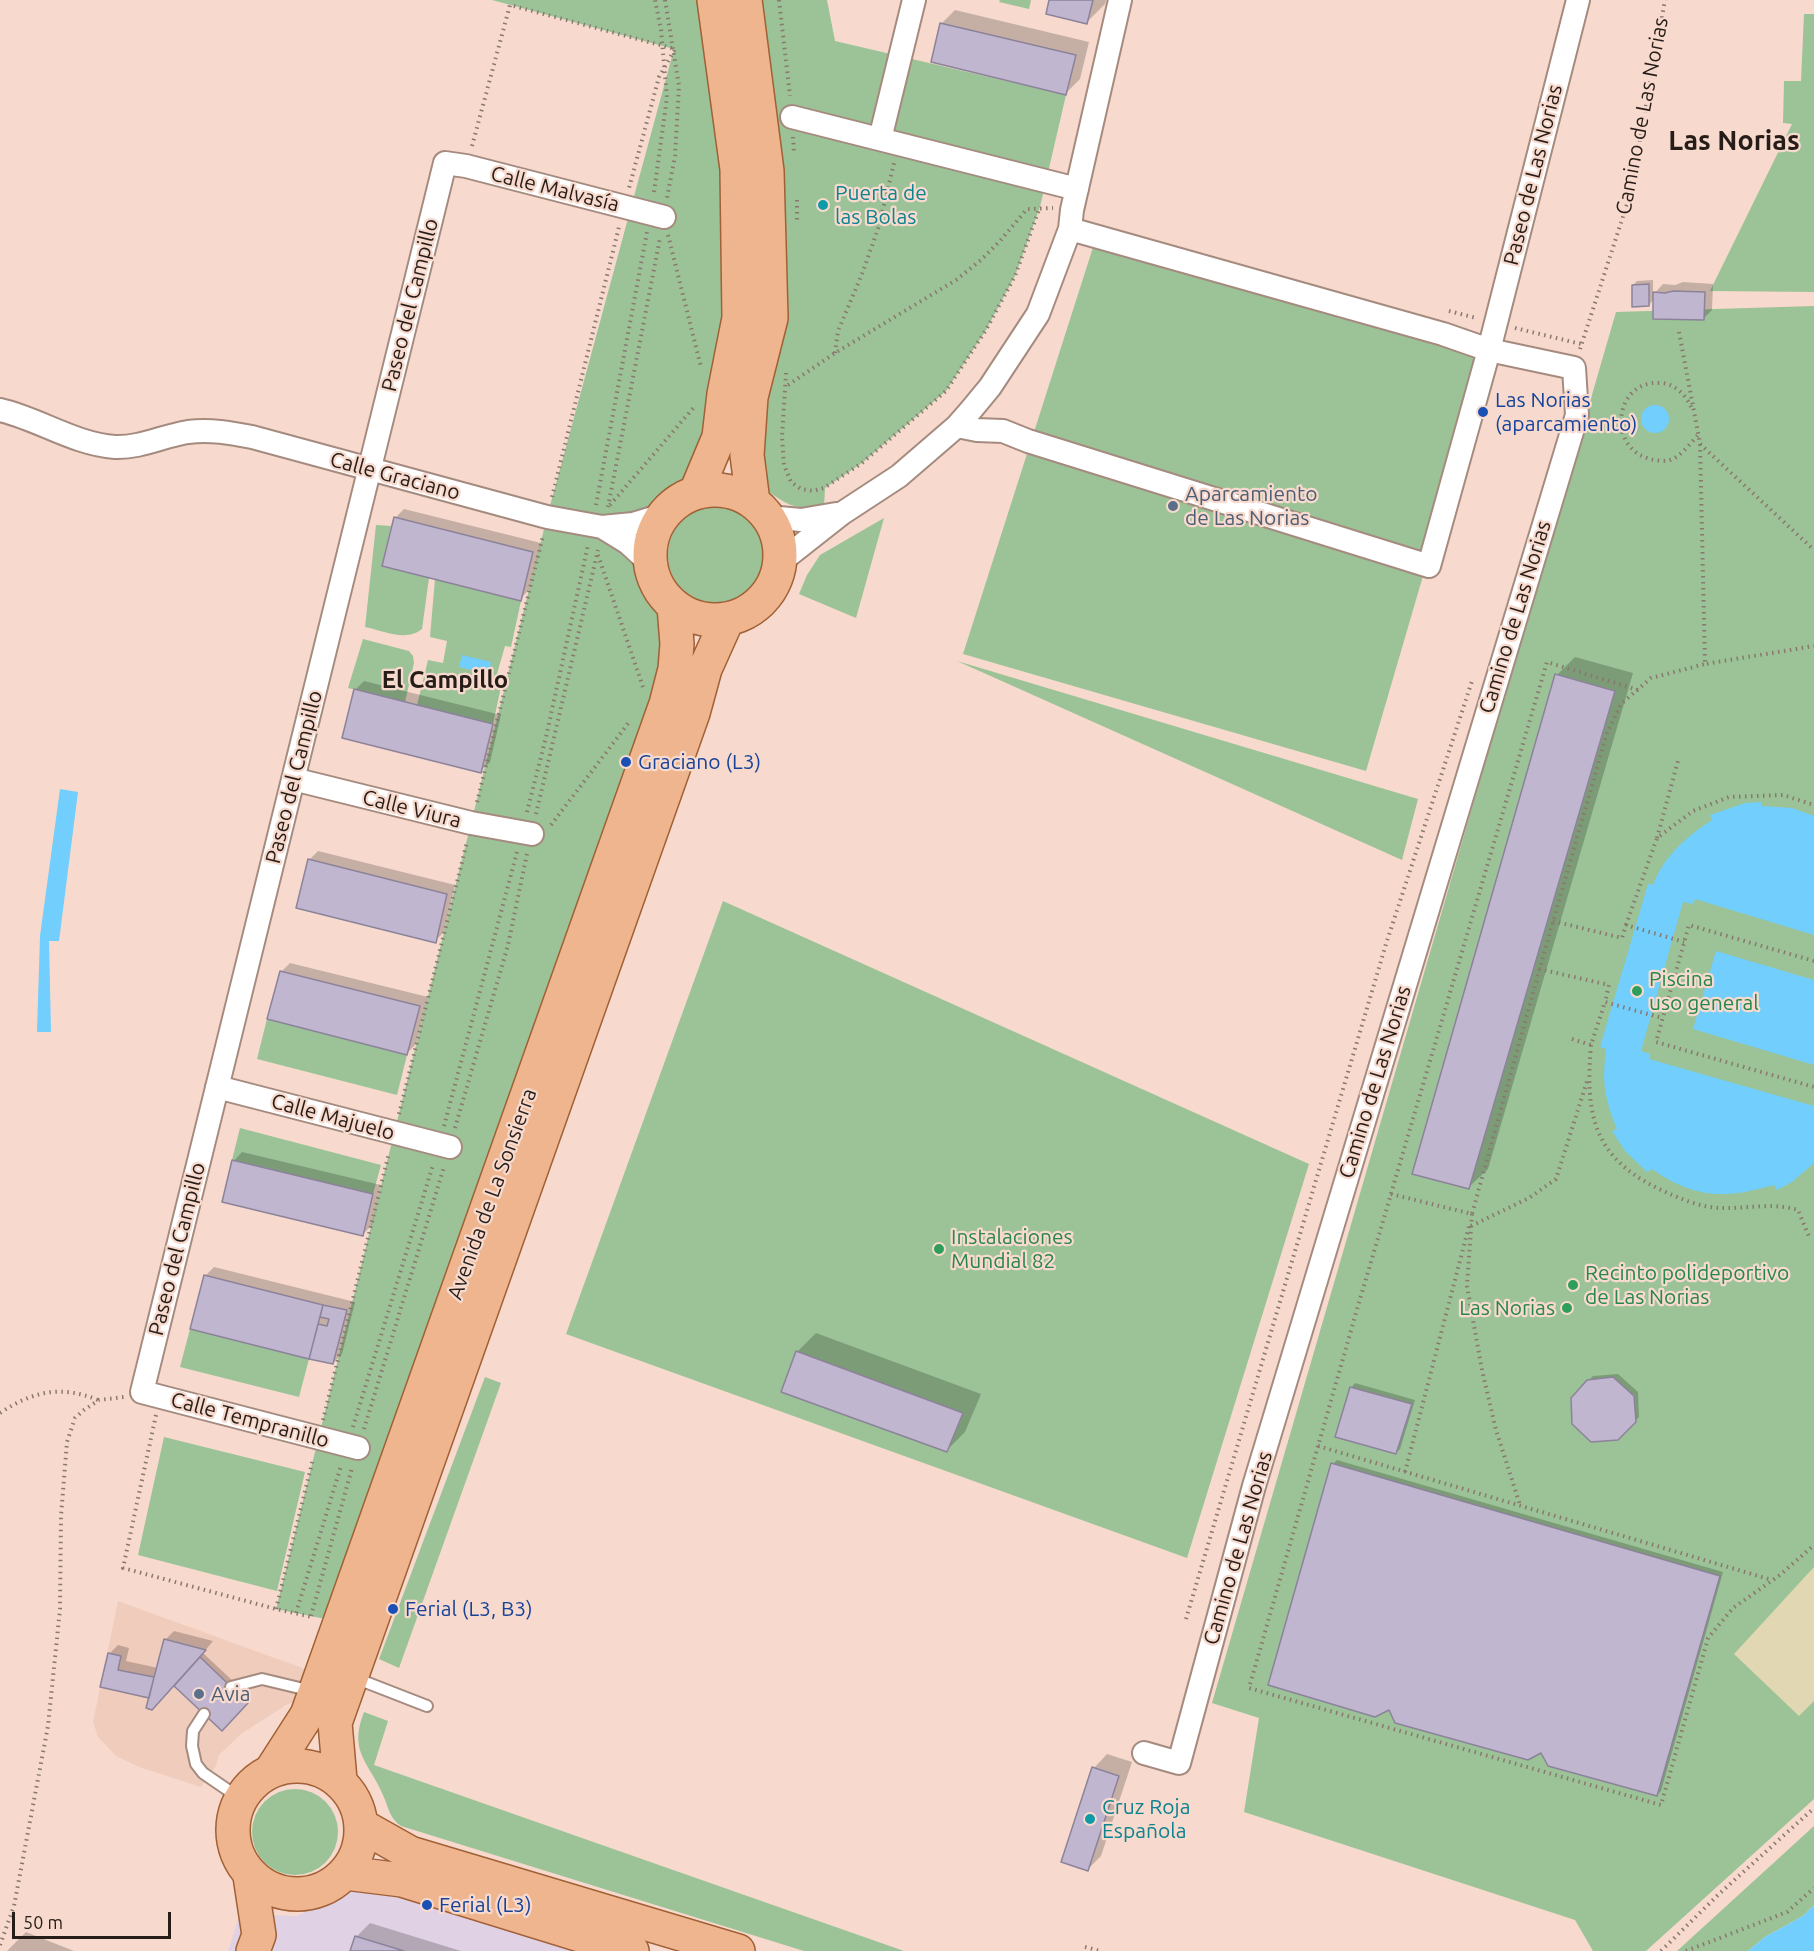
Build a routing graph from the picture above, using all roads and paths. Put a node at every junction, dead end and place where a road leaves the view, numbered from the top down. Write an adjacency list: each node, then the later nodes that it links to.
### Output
1 (714, 0): 29 (main road)
2 (745, 0): 30 (main road)
3 (914, 0): 10 (street)
4 (1120, 0): 13 (street)
5 (1578, 0): 16 (street, Paseo de Las Norias)
6 (1665, 0): 19 (path, Camino de Las Norias)
7 (511, 2): 8 (path); 11 (path)
8 (675, 49)
9 (792, 117): 10 (street)
10 (889, 142): 13 (street); 17 (path)
11 (456, 164): 14 (street, Calle Malvasía); 28 (street, Paseo del Campillo)
12 (1040, 207): 13 (path); 17 (path); 17 (path)
13 (1073, 209): 16 (street); 20 (street)
14 (664, 217): 18 (path)
15 (1679, 332): 23 (path)
16 (1489, 350): 19 (street); 25 (street, Paseo de Las Norias)
17 (835, 353)
18 (701, 368)
19 (1574, 368): 84 (street, Camino de Las Norias)
20 (990, 387): 24 (street); 25 (street)
21 (699, 400): 33 (path)
22 (0, 410): 28 (street, Calle Graciano)
23 (1694, 413): 26 (path); 26 (path)
24 (957, 426): 25 (street); 31 (street)
25 (1003, 431)
26 (1698, 435): 27 (path)
27 (1700, 443): 34 (path); 41 (path)
28 (370, 469): 33 (street, Calle Graciano); 47 (street, Paseo del Campillo)
29 (696, 492): 30 (main road); 32 (main road)
30 (761, 509): 31 (street); 36 (main road)
31 (841, 514): 36 (street)
32 (663, 515): 33 (street, Calle Graciano); 37 (main road)
33 (605, 518): 37 (street, Calle Graciano)
34 (1814, 550)
35 (597, 553): 43 (path)
36 (780, 562): 39 (main road)
37 (650, 563): 38 (main road)
38 (674, 606): 39 (main road); 78 (main road, Avenida de La Sonsierra)
39 (727, 620): 79 (main road, Avenida de La Sonsierra)
40 (1814, 646): 41 (path)
41 (1705, 664): 44 (path)
42 (1474, 674): 77 (path, Camino de Las Norias)
43 (643, 688)
44 (1638, 690): 52 (path); 65 (path)
45 (633, 718): 49 (path)
46 (1678, 761): 50 (path)
47 (293, 779): 49 (street, Calle Viura); 62 (street, Paseo del Campillo)
48 (1814, 805): 50 (path)
49 (538, 836): 51 (path)
50 (1657, 838): 53 (path)
51 (526, 856)
52 (1553, 921): 53 (path); 56 (path)
53 (1628, 926): 54 (path)
54 (1684, 942): 55 (path); 58 (path)
55 (1814, 961)
56 (1539, 969): 57 (path); 66 (path)
57 (1606, 1003): 58 (path); 60 (path)
58 (1662, 1018): 63 (path)
59 (1572, 1039): 60 (path)
60 (1591, 1045): 61 (path)
61 (1589, 1074): 67 (path); 68 (path)
62 (217, 1087): 64 (street, Calle Majuelo); 69 (street, Paseo del Campillo)
63 (1814, 1087)
64 (450, 1147)
65 (1391, 1194): 66 (path); 71 (path)
66 (1472, 1214): 67 (path); 73 (path)
67 (1471, 1226): 74 (path)
68 (1810, 1239)
69 (151, 1394): 72 (street, Calle Tempranillo); 78 (path)
70 (0, 1413): 95 (path)
71 (1318, 1446): 73 (path); 76 (path)
72 (358, 1448)
73 (1406, 1472): 74 (path)
74 (1520, 1505): 76 (path)
75 (1814, 1545): 76 (path)
76 (1773, 1580)
77 (1186, 1619)
78 (340, 1622): 81 (main road, Avenida de La Sonsierra)
79 (351, 1677): 82 (lane); 86 (main road, Avenida de La Sonsierra)
80 (231, 1687): 81 (lane)
81 (315, 1692): 85 (main road, Avenida de La Sonsierra)
82 (427, 1706)
83 (204, 1714): 87 (lane)
84 (1144, 1753)
85 (271, 1771): 86 (main road); 87 (main road)
86 (339, 1780): 89 (main road)
87 (241, 1799): 91 (main road)
88 (1814, 1808): 100 (path)
89 (362, 1826): 90 (main road); 98 (main road)
90 (345, 1873): 93 (main road); 97 (main road)
91 (250, 1876): 93 (main road); 94 (main road)
92 (1814, 1888): 101 (path)
93 (300, 1894): 94 (main road)
94 (256, 1943)
95 (0, 1945)
96 (1085, 1947): 99 (path)
97 (632, 1951)
98 (738, 1951)
99 (1100, 1951)
100 (1661, 1951)
101 (1686, 1951)

